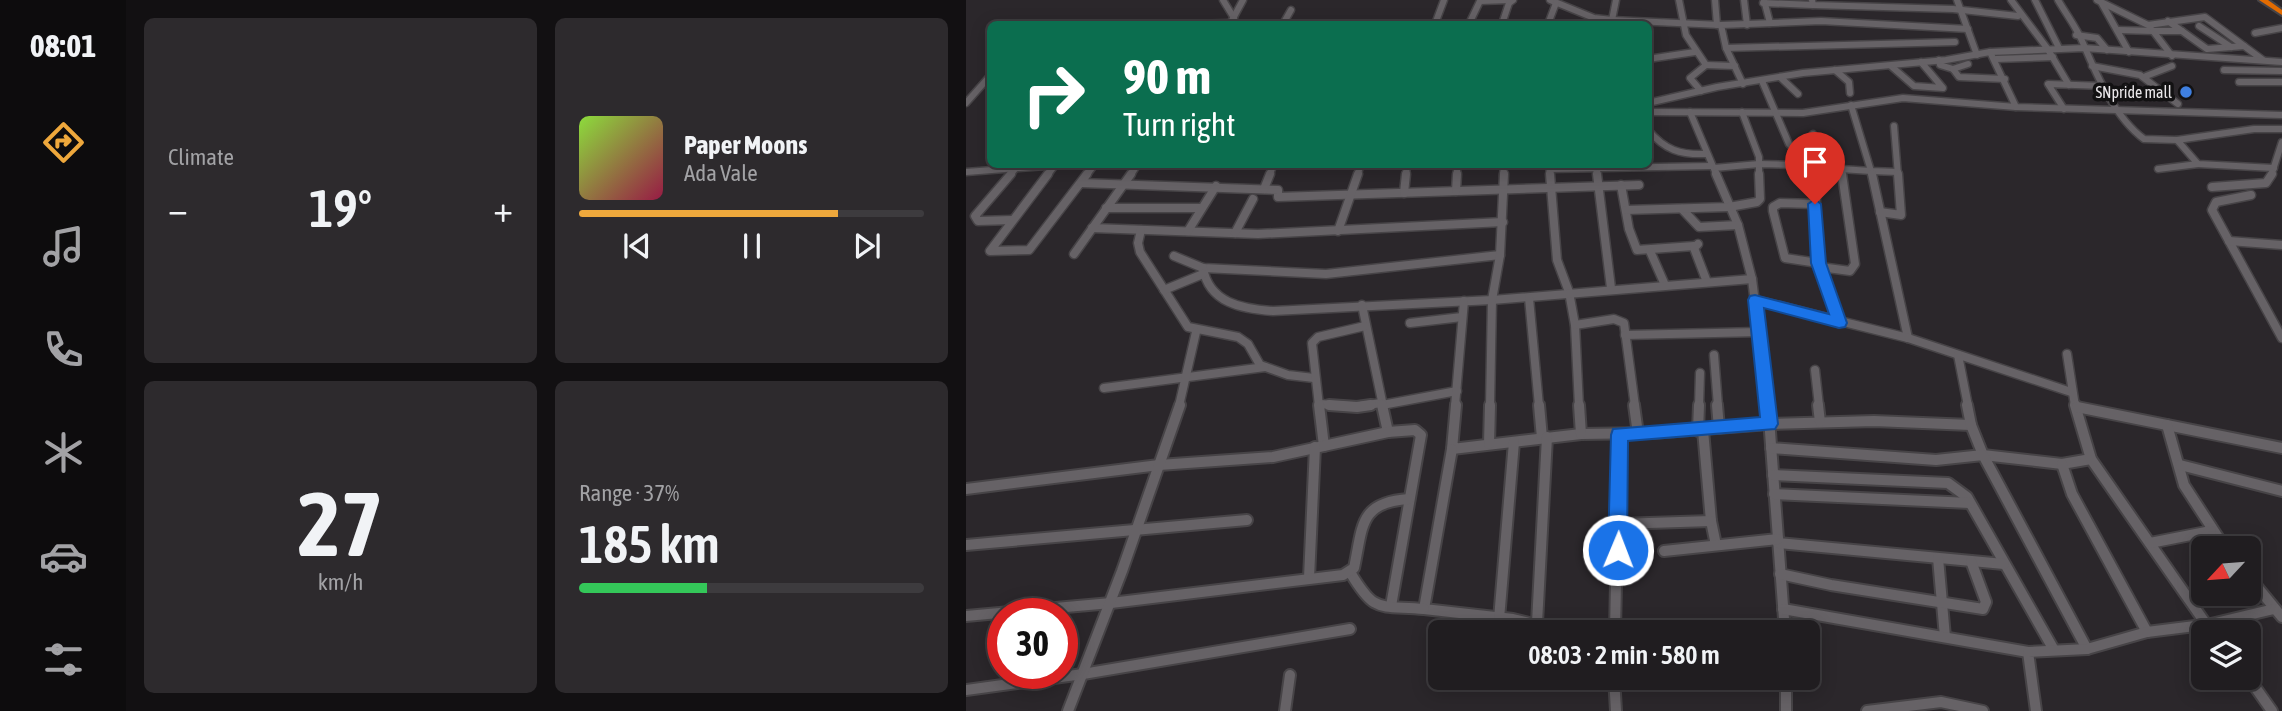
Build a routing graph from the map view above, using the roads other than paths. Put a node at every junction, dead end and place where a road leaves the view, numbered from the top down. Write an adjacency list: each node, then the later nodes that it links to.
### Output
1 (1223, 0): 29 (street)
2 (1243, 0): 30 (street)
3 (1444, 0): 32 (street)
4 (1511, 0): 33 (street); 34 (street)
5 (1616, 0): 28 (street)
6 (1679, 0): 40 (street)
7 (1715, 0): 45 (street)
8 (1744, 0): 42 (street)
9 (1928, 0): 23 (street)
10 (1957, 0): 25 (street)
11 (2011, 0): 27 (street)
12 (2035, 0): 60 (street)
13 (2058, 0): 54 (street)
14 (2263, 0): 22 (highway)
15 (2099, 1): 43 (street); 50 (street)
16 (1553, 2): 35 (street); 36 (street)
17 (1763, 2): 18 (street); 41 (street)
18 (1813, 2): 19 (street)
19 (1849, 2): 20 (street)
20 (1875, 3): 21 (street)
21 (1907, 3): 23 (street)
22 (2279, 4): 26 (highway)
23 (1930, 9): 25 (street)
24 (1291, 10): 31 (street)
25 (1962, 12): 27 (street); 49 (street)
26 (2282, 13)
27 (2018, 16): 63 (street)
28 (1612, 20): 36 (street); 37 (street)
29 (1232, 21)
30 (1232, 21)
31 (1285, 21)
32 (1436, 21)
33 (1470, 21)
34 (1503, 21)
35 (1549, 21)
36 (1593, 21)
37 (1635, 21)
38 (2168, 21): 43 (street); 44 (street); 51 (street)
39 (1652, 22): 40 (street)
40 (1681, 23): 45 (street); 65 (street)
41 (1770, 23): 42 (street); 47 (street)
42 (1747, 24): 45 (street)
43 (2148, 24): 52 (street)
44 (2215, 24): 46 (street); 57 (street)
45 (1719, 25): 59 (street)
46 (2199, 26): 51 (street); 58 (street)
47 (1950, 27): 49 (street); 55 (street)
48 (2282, 28): 53 (street)
49 (1968, 29): 69 (street)
50 (2119, 30): 52 (street); 67 (street)
51 (2180, 30): 52 (street); 62 (street)
52 (2153, 31): 70 (street)
53 (2255, 33)
54 (2076, 35): 61 (street); 64 (street)
55 (1955, 42): 59 (street); 73 (street)
56 (2147, 43): 68 (street)
57 (2244, 46): 58 (street); 77 (street)
58 (2231, 47): 62 (street)
59 (1726, 48): 82 (street)
60 (2059, 48): 61 (street); 63 (street)
61 (2084, 48): 64 (street); 84 (street)
62 (2207, 49): 74 (street)
63 (2045, 50): 66 (street); 71 (street)
64 (2107, 50): 67 (street)
65 (1695, 52): 72 (street); 81 (street)
66 (1990, 52): 69 (street); 75 (street)
67 (2129, 52): 68 (street)
68 (2156, 54): 70 (street)
69 (1978, 55): 73 (street)
70 (2172, 55): 74 (street)
71 (2053, 57): 75 (street); 99 (street)
72 (1652, 58)
73 (1961, 58): 76 (street)
74 (2212, 58): 77 (street)
75 (1996, 59): 89 (street)
76 (1938, 60): 78 (street); 88 (street)
77 (2265, 61): 79 (street)
78 (1921, 62): 83 (street); 83 (street)
79 (2282, 62)
80 (1968, 64): 88 (street)
81 (1706, 65): 82 (street); 101 (street)
82 (1735, 66): 98 (street)
83 (1891, 66): 86 (street)
84 (2092, 66): 91 (street); 100 (street)
85 (2172, 66): 91 (street)
86 (1835, 70): 92 (street); 102 (street)
87 (2224, 70): 90 (street)
88 (1956, 71): 89 (street); 94 (street)
89 (2000, 71): 94 (street)
90 (2282, 71)
91 (2146, 76): 106 (street)
92 (1780, 77): 95 (street); 103 (street)
93 (987, 79): 105 (street)
94 (2006, 79): 108 (street)
95 (1762, 81): 98 (street); 114 (street)
96 (2239, 82): 97 (street)
97 (2282, 82)
98 (1743, 84): 101 (street)
99 (2068, 85): 100 (street); 109 (street)
100 (2103, 86): 110 (street)
101 (1701, 91): 104 (street)
102 (1850, 93)
103 (1798, 94)
104 (1652, 102)
105 (966, 103)
106 (2178, 104)
107 (1851, 105): 108 (street); 114 (street); 143 (street)
108 (2016, 107): 109 (street)
109 (2064, 109): 110 (street)
110 (2120, 111): 115 (street); 120 (street)
111 (1652, 112): 112 (street)
112 (1690, 112): 113 (street); 122 (street)
113 (1742, 112): 114 (street); 123 (street)
114 (1775, 112): 125 (street)
115 (2282, 115)
116 (1894, 125): 145 (street)
117 (2282, 130): 120 (street)
118 (1652, 134): 122 (street)
119 (1813, 134): 139 (street)
120 (2177, 140): 124 (street)
121 (2281, 146): 140 (street)
122 (1706, 154): 127 (street)
123 (1759, 164): 125 (street); 127 (street); 162 (street)
124 (2198, 164): 140 (street); 142 (street)
125 (1793, 165): 139 (street)
126 (1652, 166): 127 (street)
127 (1712, 167): 162 (street)
128 (1012, 168): 144 (street); 168 (street)
129 (1053, 168): 168 (street)
130 (1092, 168): 146 (street)
131 (1135, 168): 147 (street)
132 (1272, 168): 154 (street)
133 (1359, 168): 158 (street)
134 (1407, 168): 157 (street)
135 (1457, 168): 156 (street)
136 (1504, 168): 155 (street)
137 (1549, 168): 152 (street)
138 (1596, 168): 148 (street)
139 (1814, 168): 141 (street); 161 (street)
140 (2274, 168): 153 (street)
141 (1841, 169): 143 (street); 182 (street)
142 (2158, 169)
143 (1871, 171): 145 (street); 167 (street)
144 (966, 172)
145 (1898, 172): 167 (street)
146 (1081, 183): 147 (street); 168 (street)
147 (1124, 183): 151 (street); 163 (street)
148 (1598, 185): 149 (street); 152 (street); 187 (street)
149 (1621, 185): 150 (street); 166 (street)
150 (1639, 185)
151 (1216, 186): 154 (street); 164 (street)
152 (1551, 187): 155 (street); 189 (street)
153 (2212, 187)
154 (1264, 189): 158 (street)
155 (1503, 189): 156 (street); 169 (street)
156 (1456, 191): 157 (street)
157 (1404, 193): 158 (street)
158 (1349, 195): 174 (street)
159 (2251, 195): 176 (street)
160 (1253, 199): 175 (street)
161 (1815, 204): 182 (street); 182 (street)
162 (1729, 207): 165 (street); 170 (street)
163 (1106, 208): 164 (street); 171 (street)
164 (1200, 208): 173 (street)
165 (1682, 209): 166 (street); 170 (street)
166 (1626, 210): 178 (street)
167 (1880, 212): 203 (street)
168 (1012, 220)
169 (1503, 222): 174 (street); 180 (street)
170 (1738, 225): 184 (street)
171 (1092, 229): 172 (street); 179 (street)
172 (1141, 230): 173 (street); 188 (street)
173 (1188, 231): 175 (street)
174 (1338, 231): 175 (street)
175 (1235, 233)
176 (2229, 241): 177 (street); 204 (street)
177 (2282, 245)
178 (1650, 251): 185 (street); 186 (street)
179 (1074, 254)
180 (1500, 255): 183 (street); 191 (street)
181 (1174, 256): 183 (street)
182 (1819, 265): 197 (street)
183 (1203, 271): 188 (street); 194 (street)
184 (1752, 279): 185 (street); 192 (street)
185 (1707, 282): 186 (street)
186 (1665, 285): 187 (street)
187 (1611, 288): 189 (street)
188 (1164, 290): 201 (street)
189 (1569, 292): 190 (street); 198 (street)
190 (1529, 298): 191 (street); 229 (street)
191 (1492, 300): 193 (street); 231 (street)
192 (1755, 300): 197 (street); 200 (street)
193 (1464, 301): 194 (street); 195 (street)
194 (1362, 305): 199 (street)
195 (1462, 317): 196 (street); 214 (street)
196 (1410, 323)
197 (1839, 323): 203 (street)
198 (1575, 325): 202 (street); 227 (street)
199 (1365, 326): 211 (street); 217 (street)
200 (1759, 331): 202 (street); 220 (street)
201 (1196, 332): 208 (street); 212 (street)
202 (1625, 335): 226 (street)
203 (1908, 338): 207 (street)
204 (2282, 338)
205 (2067, 354): 215 (street)
206 (1714, 355): 223 (street)
207 (1958, 355): 215 (street); 221 (street)
208 (1267, 367): 211 (street); 212 (street)
209 (1815, 370): 219 (street)
210 (1700, 373): 224 (street)
211 (1314, 378): 216 (street)
212 (1187, 379): 213 (street); 239 (street)
213 (1104, 388)
214 (1457, 391): 217 (street); 234 (street)
215 (2071, 392): 218 (street)
216 (1320, 404): 217 (street); 232 (street)
217 (1382, 404): 225 (street)
218 (2077, 407): 222 (street); 237 (street)
219 (1820, 422): 220 (street); 221 (street)
220 (1769, 424): 223 (street); 233 (street)
221 (1971, 425): 236 (street)
222 (2167, 425): 235 (street); 240 (street)
223 (1719, 428): 224 (street)
224 (1700, 430): 226 (street); 248 (street)
225 (1388, 432): 232 (street); 245 (street)
226 (1638, 433): 228 (street)
227 (1581, 434): 228 (street); 229 (street)
228 (1619, 435): 249 (street)
229 (1545, 438): 230 (street); 274 (street)
230 (1514, 442): 231 (street); 272 (street)
231 (1489, 444): 234 (street)
232 (1319, 447): 239 (street); 263 (street)
233 (1771, 448): 236 (street); 241 (street)
234 (1452, 449): 268 (street)
235 (2282, 449)
236 (1983, 455): 238 (street); 283 (street)
237 (2091, 459): 238 (street); 254 (street)
238 (2062, 464): 281 (street)
239 (1159, 465): 242 (street); 251 (street)
240 (2180, 465): 243 (street); 250 (street)
241 (1773, 475): 244 (street); 246 (street)
242 (966, 489)
243 (2282, 491)
244 (1774, 494): 246 (street); 253 (street)
245 (1409, 499): 261 (street); 267 (street)
246 (1970, 503): 260 (street)
247 (1247, 520): 251 (street)
248 (1710, 521): 249 (street); 256 (street)
249 (1618, 524): 275 (street)
250 (2211, 531): 252 (street); 254 (street)
251 (1136, 532): 255 (street); 266 (street)
252 (2215, 536)
253 (1778, 541): 256 (street); 258 (street); 262 (street)
254 (2150, 543): 277 (street)
255 (966, 545)
256 (1716, 545): 257 (street)
257 (1664, 551)
258 (1938, 558): 259 (street); 265 (street)
259 (1971, 561): 260 (street); 265 (street)
260 (2004, 564): 284 (street)
261 (1350, 572): 263 (street); 267 (street)
262 (1780, 574): 265 (street); 269 (street)
263 (1309, 578): 266 (street)
264 (2261, 592): 270 (street)
265 (1942, 601): 282 (street)
266 (1111, 603): 271 (street); 286 (street)
267 (1391, 606): 268 (street)
268 (1424, 609): 272 (street)
269 (1783, 609): 276 (street); 282 (street)
270 (2278, 613): 278 (street)
271 (966, 616)
272 (1499, 619): 273 (street)
273 (1508, 620)
274 (1537, 620)
275 (1615, 620)
276 (1784, 620)
277 (2206, 620)
278 (2244, 620)
279 (1350, 629): 286 (street)
280 (2191, 629): 281 (street)
281 (2147, 632): 283 (street)
282 (1945, 637): 285 (street)
283 (2087, 649): 284 (street)
284 (2054, 650): 285 (street)
285 (2028, 652): 298 (street)
286 (1083, 674): 288 (street); 292 (street)
287 (1290, 675): 293 (street)
288 (966, 690)
289 (1615, 690): 294 (street)
290 (1786, 690): 295 (street)
291 (2257, 690): 299 (street)
292 (1068, 711)
293 (1285, 711)
294 (1616, 711)
295 (1786, 711)
296 (1867, 711): 297 (street)
297 (1983, 711)
298 (2036, 711)
299 (2272, 711)

